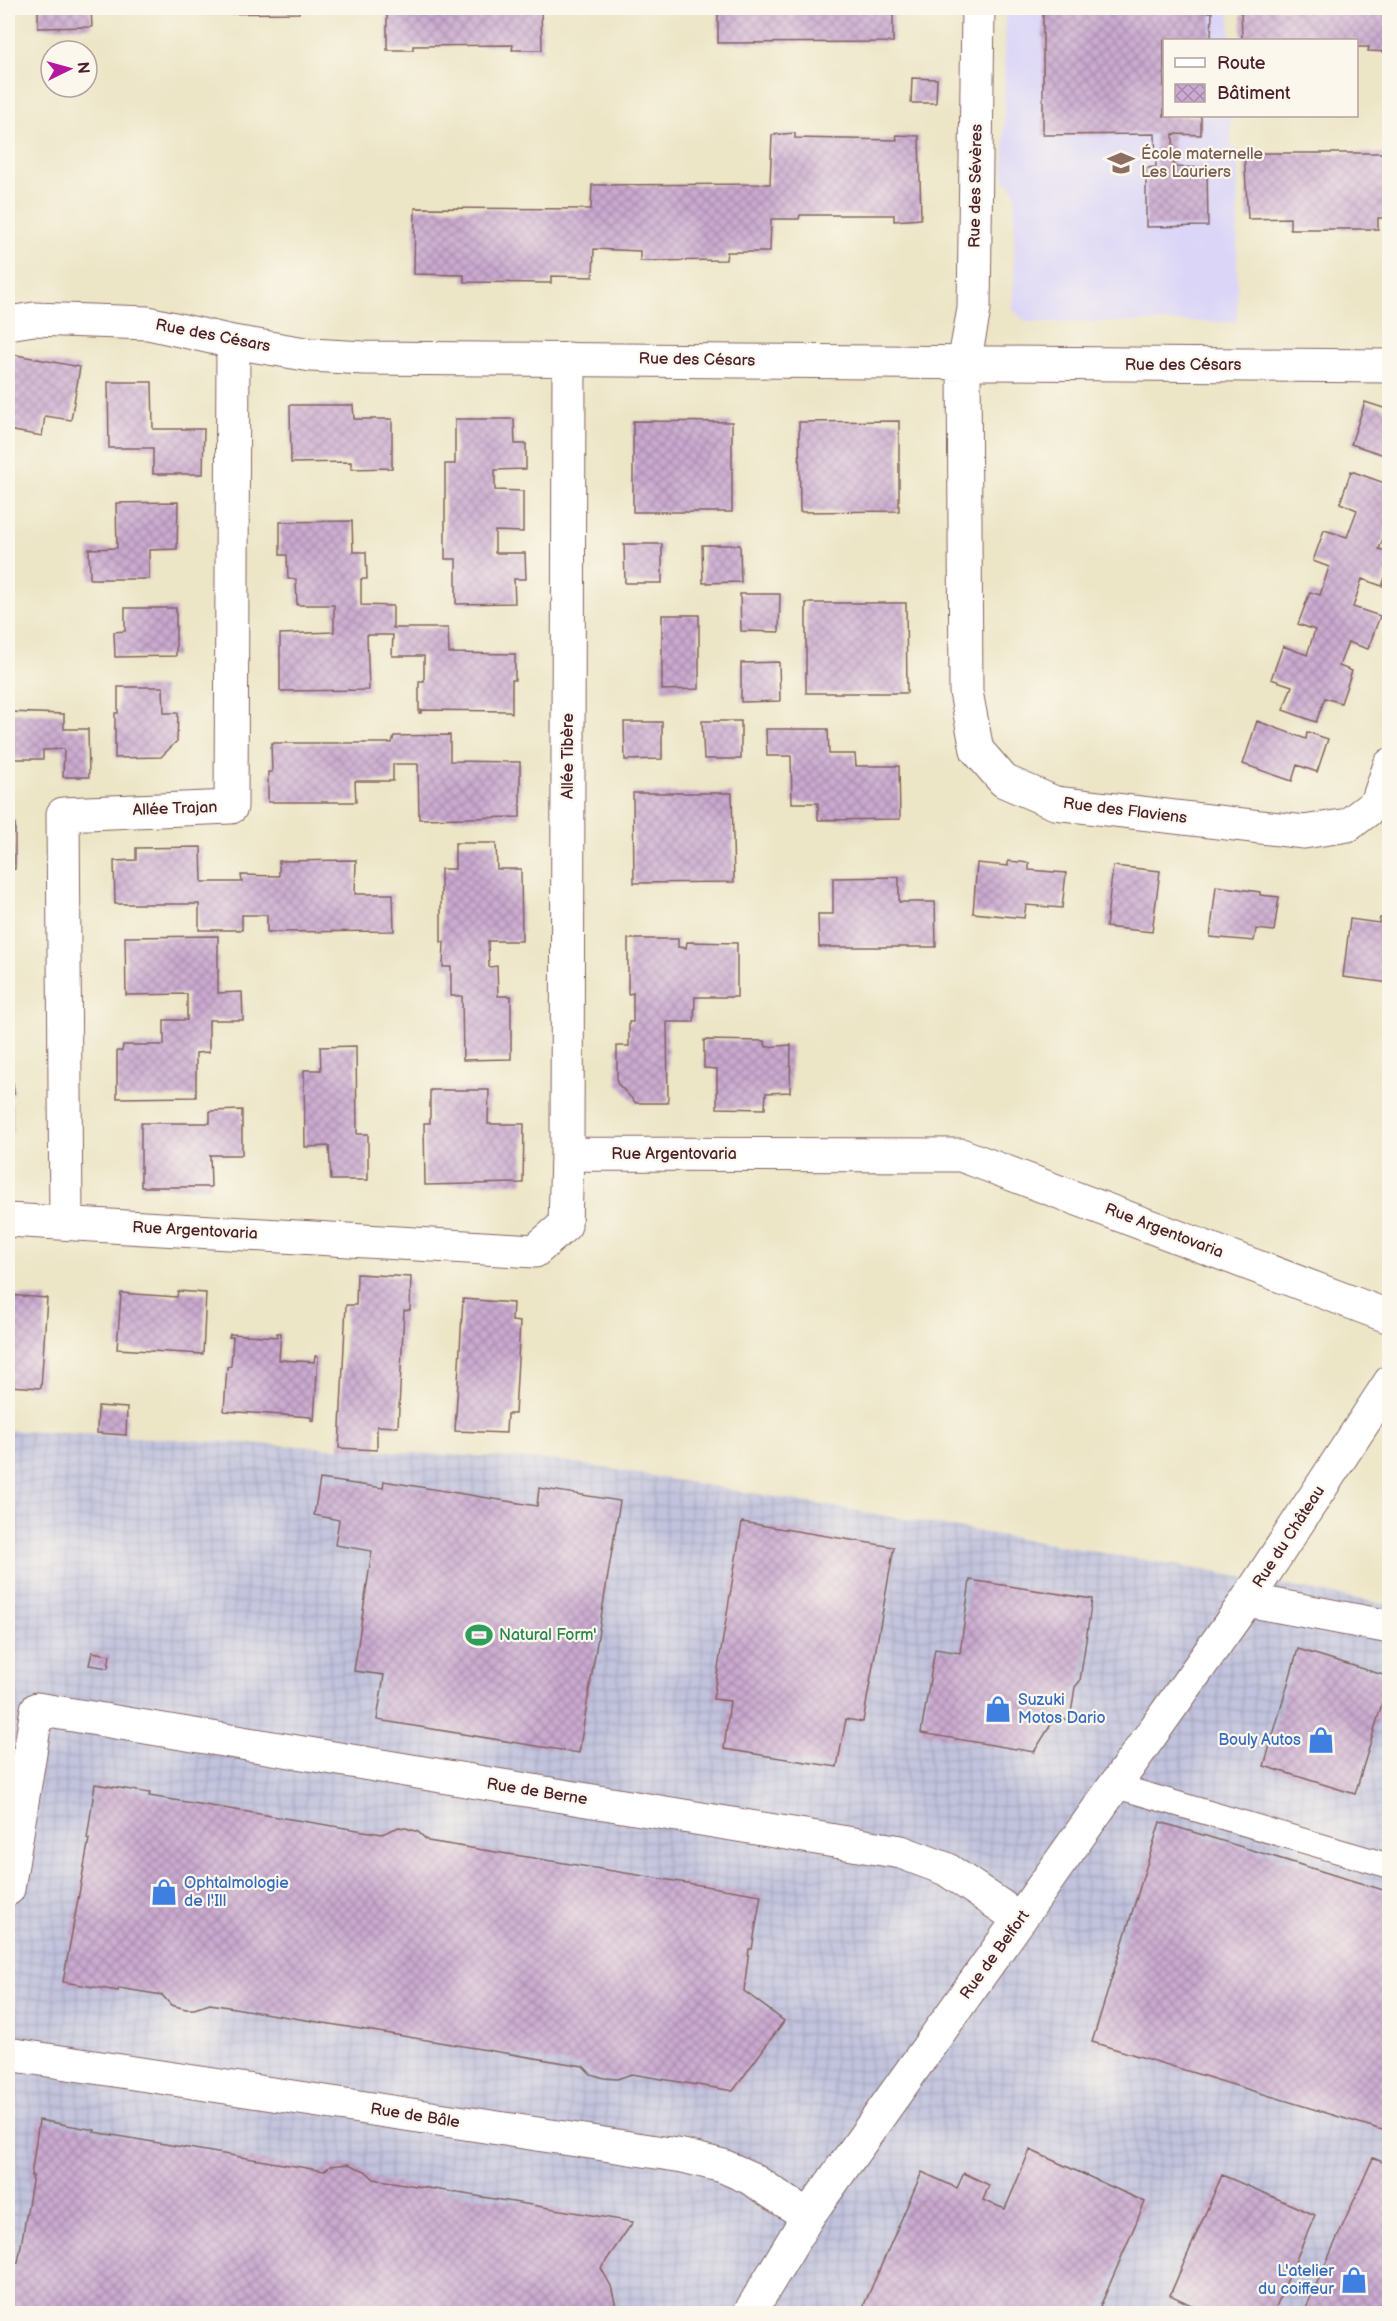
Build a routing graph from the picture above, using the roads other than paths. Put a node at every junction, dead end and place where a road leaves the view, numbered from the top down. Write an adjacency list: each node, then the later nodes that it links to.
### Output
1 (978, 8): 5 (street, Rue des Sévères)
2 (8, 323): 3 (street, Rue des Césars)
3 (234, 342): 4 (street, Rue des Césars); 10 (street, Allée Trajan)
4 (569, 359): 5 (street, Rue des Césars); 8 (street, Allée Tibère)
5 (964, 364): 6 (street, Rue des Césars); 7 (street, Rue des Flaviens)
6 (1389, 366)
7 (1389, 765)
8 (567, 1154): 10 (street, Rue Argentovaria); 11 (street, Rue Argentovaria)
9 (8, 1220): 10 (street, Rue Argentovaria)
10 (66, 1223)
11 (1389, 1317)
12 (1389, 1382): 13 (street, Rue du Château)
13 (1247, 1600): 14 (street, Rue du Château); 15 (street, Rue de Belfort)
14 (1389, 1627)
15 (1116, 1786): 16 (lane); 18 (street, Rue de Belfort)
16 (1389, 1866)
17 (8, 1889): 18 (street, Rue de Berne)
18 (1020, 1919): 20 (street, Rue de Belfort)
19 (8, 2054): 20 (street, Rue de Bâle)
20 (808, 2216): 21 (street, Rue de Belfort)
21 (749, 2313)

